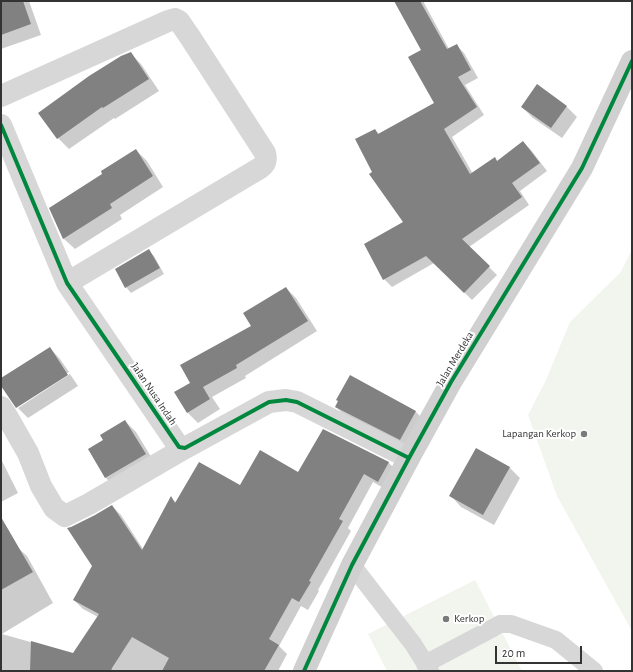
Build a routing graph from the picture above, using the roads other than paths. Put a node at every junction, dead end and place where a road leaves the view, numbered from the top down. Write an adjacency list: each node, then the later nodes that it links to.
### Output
1 (632, 61): 7 (street, Jalan Merdeka)
2 (1, 96): 4 (street)
3 (1, 125): 4 (street, Jalan Nusa Indah)
4 (67, 283): 6 (street, Jalan Nusa Indah)
5 (1, 407): 6 (street)
6 (185, 448): 7 (street)
7 (409, 458): 8 (street, Jalan Merdeka)
8 (352, 565): 9 (lane); 10 (street, Jalan Merdeka)
9 (428, 667): 11 (lane)
10 (304, 671)
11 (594, 671)

